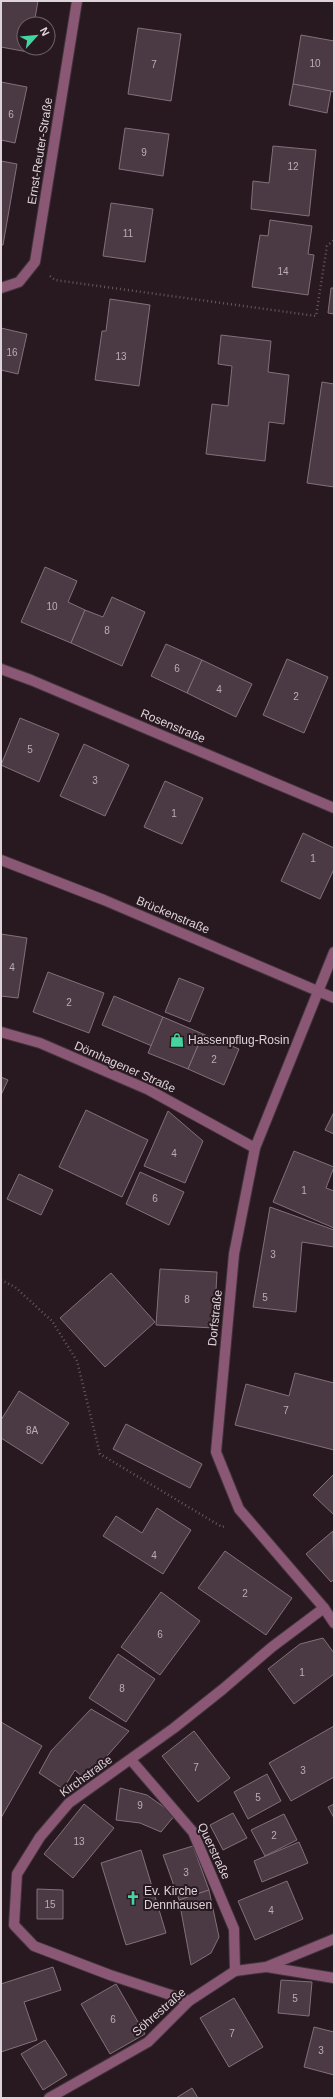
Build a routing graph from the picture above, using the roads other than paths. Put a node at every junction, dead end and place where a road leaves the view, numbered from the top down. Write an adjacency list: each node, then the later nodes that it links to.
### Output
1 (77, 1): 2 (street, Ernst-Reuter-Straße)
2 (1, 288)
3 (1, 669): 4 (street, Rosenstraße)
4 (334, 808)
5 (1, 860): 7 (street, Brückenstraße)
6 (334, 952): 7 (street, Dorfstraße)
7 (318, 991): 8 (street, Brückenstraße); 10 (street, Dorfstraße)
8 (334, 998)
9 (1, 1032): 10 (street, Dörnhagener Straße)
10 (254, 1148): 11 (street, Dorfstraße)
11 (324, 1608): 12 (street, Dorfstraße); 13 (street, Kirchstraße)
12 (334, 1623)
13 (131, 1760): 16 (street, Querstraße); 18 (street, Kirchstraße)
14 (334, 1939): 15 (street, Söhrestraße)
15 (266, 1967): 16 (street, Söhrestraße); 17 (street)
16 (235, 1971): 18 (street, Söhrestraße)
17 (334, 1978)
18 (189, 2001): 19 (street, Söhrestraße)
19 (49, 2098)

